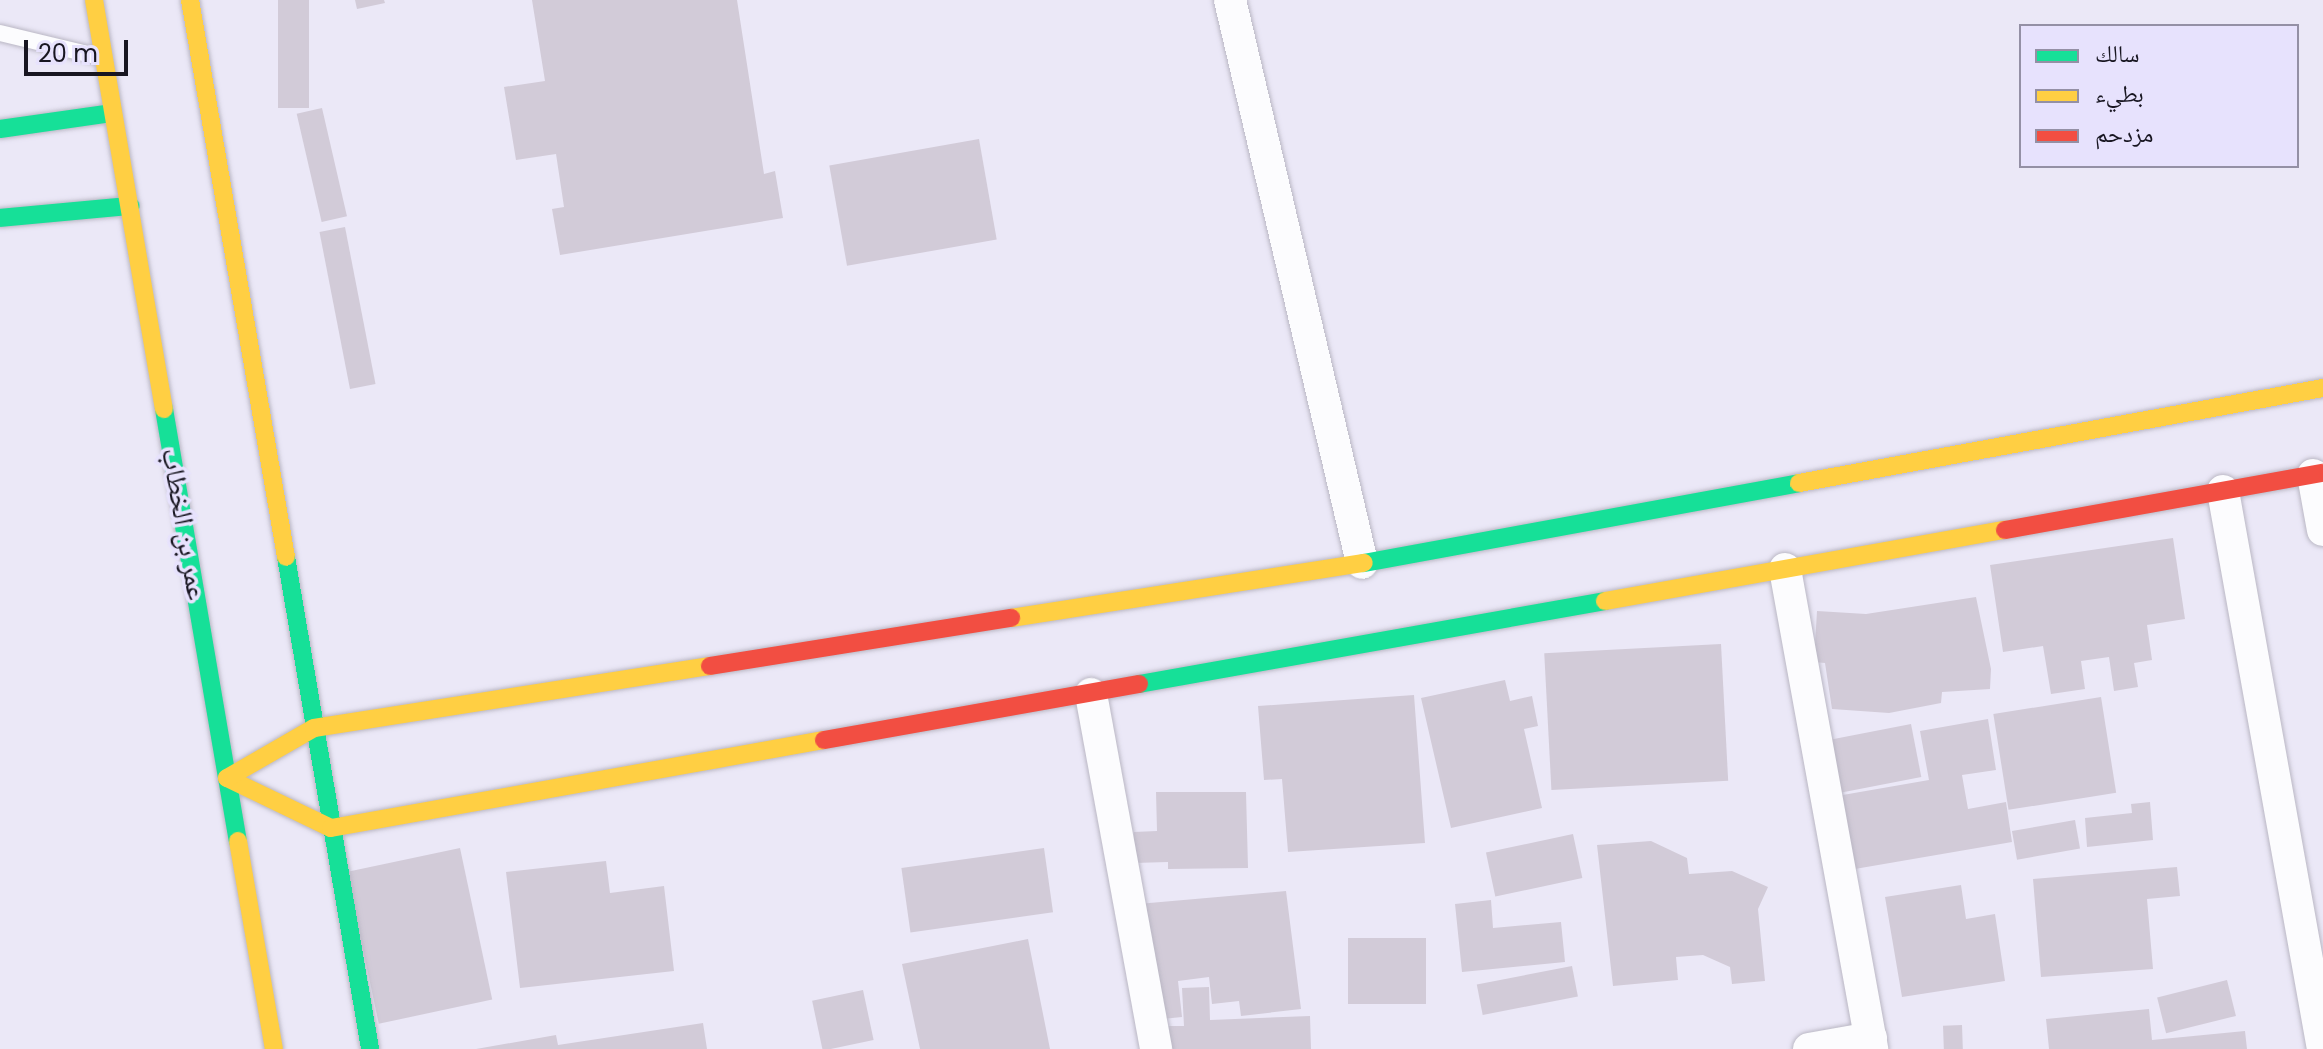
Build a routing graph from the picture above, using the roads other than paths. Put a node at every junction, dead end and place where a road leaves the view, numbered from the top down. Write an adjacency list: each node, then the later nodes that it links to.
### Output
1 (94, 0): 5 (street, عمر بن الخطاب)
2 (190, 0): 17 (street)
3 (1230, 0): 14 (street)
4 (0, 33): 5 (lane)
5 (104, 58): 6 (street, عمر بن الخطاب)
6 (113, 113): 7 (street); 8 (street, عمر بن الخطاب)
7 (0, 129)
8 (130, 206): 9 (street); 18 (street, عمر بن الخطاب)
9 (0, 218)
10 (2323, 388): 14 (street)
11 (2318, 474): 12 (street); 13 (street)
12 (2223, 491): 15 (street); 25 (street)
13 (2323, 530)
14 (1362, 563): 17 (street)
15 (1785, 569): 16 (street); 20 (street)
16 (1091, 694): 19 (street); 23 (street)
17 (314, 728): 18 (street); 19 (street)
18 (227, 778): 19 (street); 21 (street, عمر بن الخطاب)
19 (331, 828): 22 (street)
20 (1872, 1044): 24 (street)
21 (274, 1049)
22 (370, 1049)
23 (1156, 1049)
24 (1809, 1049)
25 (2323, 1049)

